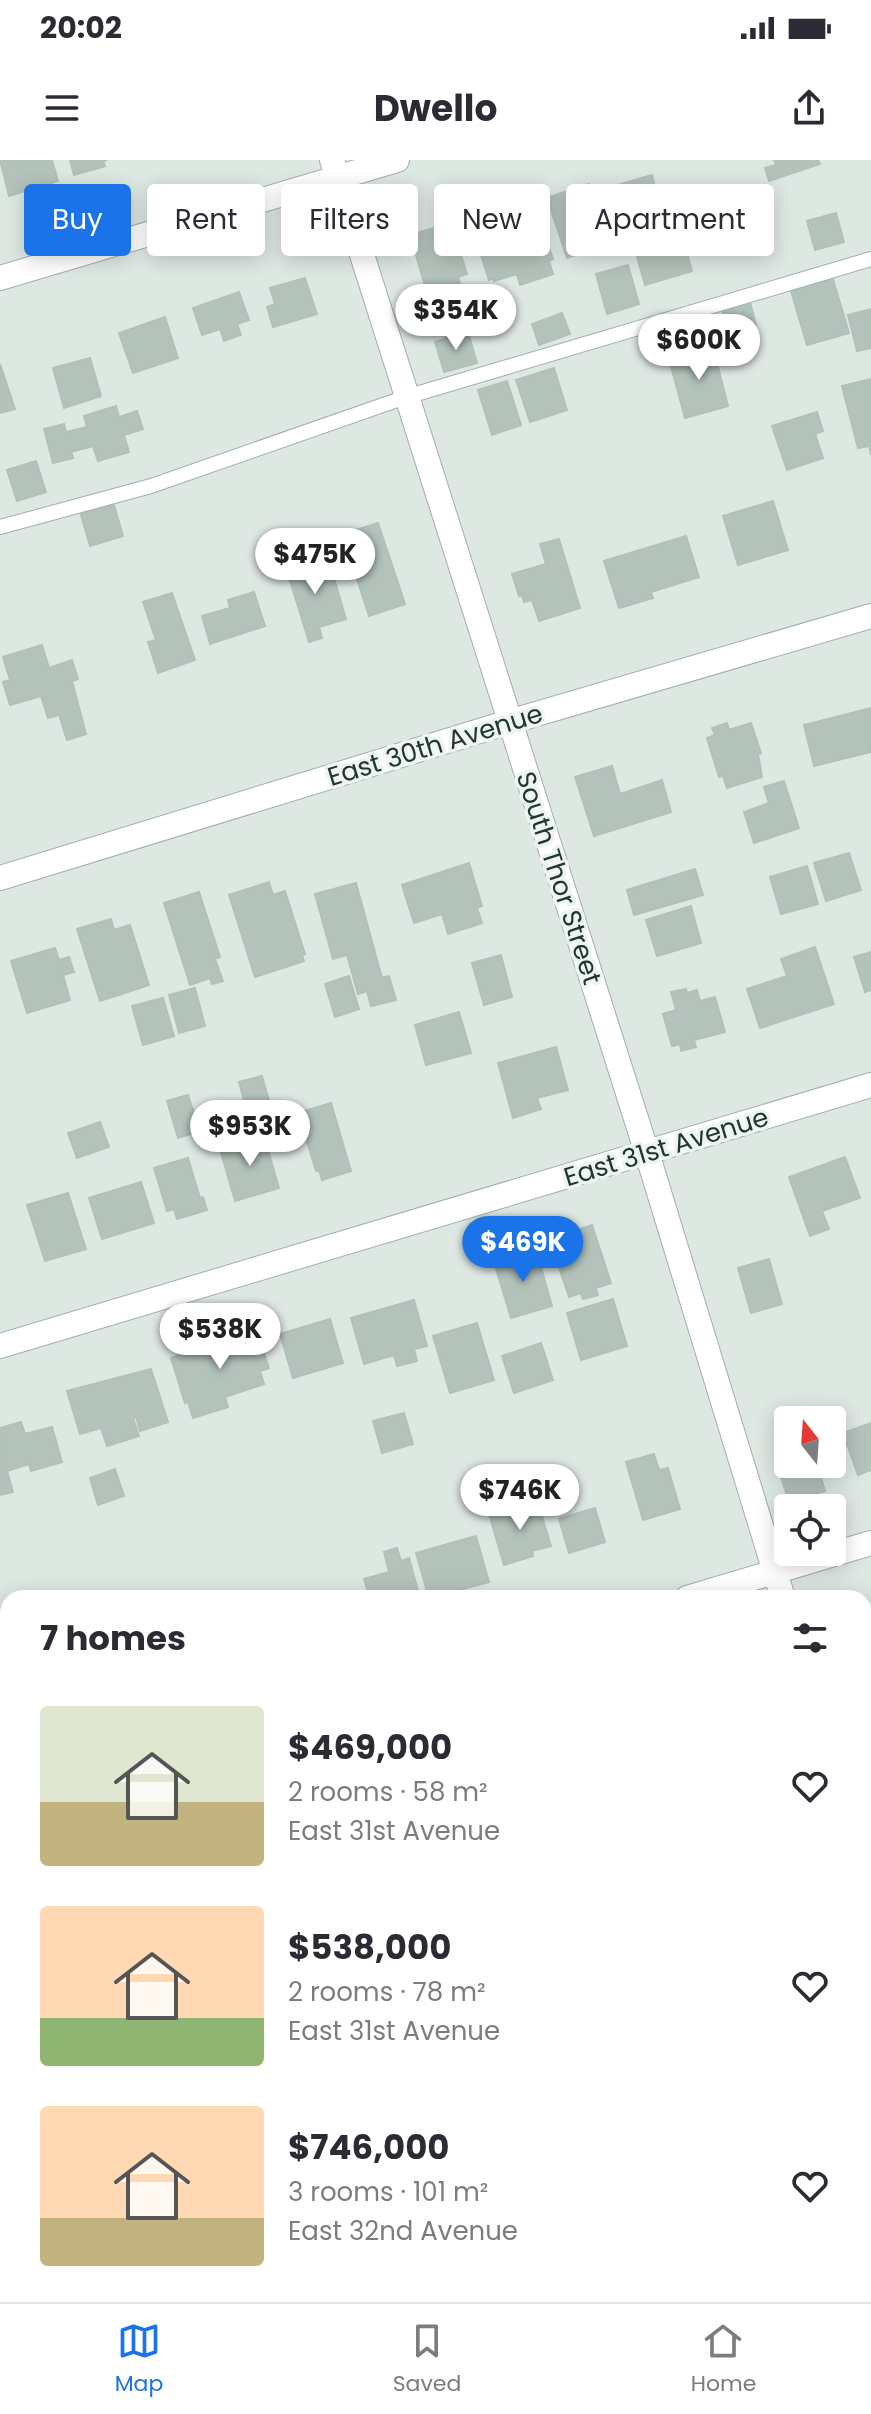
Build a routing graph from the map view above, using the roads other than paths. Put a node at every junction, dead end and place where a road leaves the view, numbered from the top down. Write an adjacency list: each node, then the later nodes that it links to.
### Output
1 (397, 160): 2 (street)
2 (334, 169): 4 (street); 5 (street, South Thor Street)
3 (871, 259): 5 (lane)
4 (0, 278)
5 (406, 397): 6 (lane); 8 (street, South Thor Street)
6 (0, 527)
7 (871, 616): 8 (street, East 30th Avenue)
8 (509, 722): 9 (street, East 30th Avenue); 11 (street, South Thor Street)
9 (0, 878)
10 (871, 1085): 11 (street, East 31st Avenue)
11 (647, 1153): 12 (street, East 31st Avenue); 14 (street, South Thor Street)
12 (0, 1346)
13 (871, 1543): 14 (street)
14 (775, 1571): 15 (street); 16 (street, South Thor Street)
15 (713, 1590)
16 (781, 1590)

